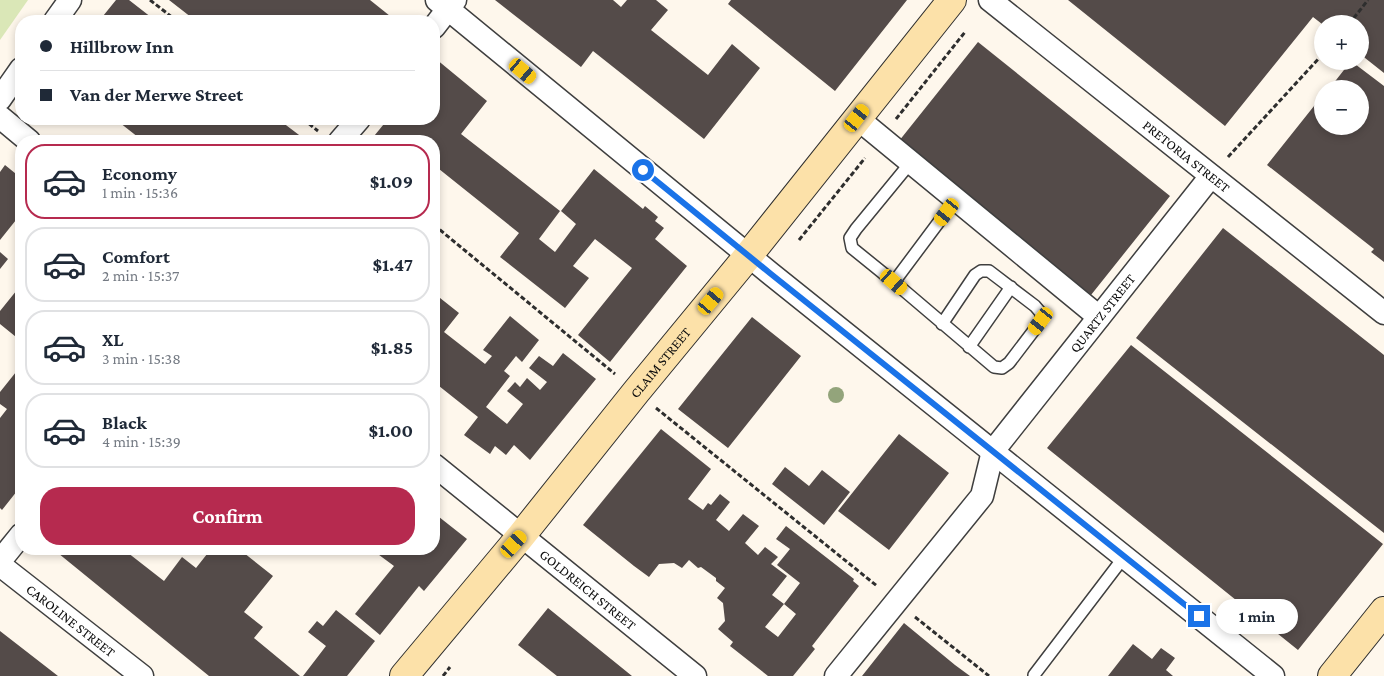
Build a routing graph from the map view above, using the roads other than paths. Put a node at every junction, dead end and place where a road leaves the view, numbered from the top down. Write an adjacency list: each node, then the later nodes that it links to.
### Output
1 (70, 0): 5 (street)
2 (952, 0): 10 (street, CLAIM STREET)
3 (990, 0): 15 (street, PRETORIA STREET)
4 (447, 3): 6 (street); 17 (street)
5 (59, 15)
6 (440, 16)
7 (15, 78): 8 (street)
8 (0, 99)
9 (0, 117): 12 (street)
10 (857, 118): 14 (street); 17 (street, CLAIM STREET)
11 (353, 125): 13 (street)
12 (22, 135)
13 (345, 135)
14 (910, 162): 16 (street); 18 (lane)
15 (1211, 176): 20 (street, PRETORIA STREET); 21 (street, QUARTZ STREET)
16 (956, 199): 18 (lane); 21 (street)
17 (748, 256): 24 (street); 26 (street, CLAIM STREET)
18 (894, 282): 22 (lane)
19 (1011, 287): 22 (lane); 23 (lane); 23 (lane)
20 (1384, 314)
21 (1099, 317): 24 (street, QUARTZ STREET)
22 (942, 324): 23 (lane)
23 (969, 347)
24 (993, 451): 28 (street); 36 (street)
25 (440, 470): 26 (street, GOLDREICH STREET)
26 (521, 536): 34 (street, CLAIM STREET); 35 (street, GOLDREICH STREET)
27 (15, 542): 29 (street)
28 (1124, 557): 32 (lane); 37 (street)
29 (0, 561)
30 (0, 565): 33 (street, CAROLINE STREET)
31 (1384, 611): 38 (street)
32 (1034, 675)
33 (142, 676)
34 (404, 676)
35 (695, 676)
36 (836, 676)
37 (1273, 676)
38 (1332, 676)

